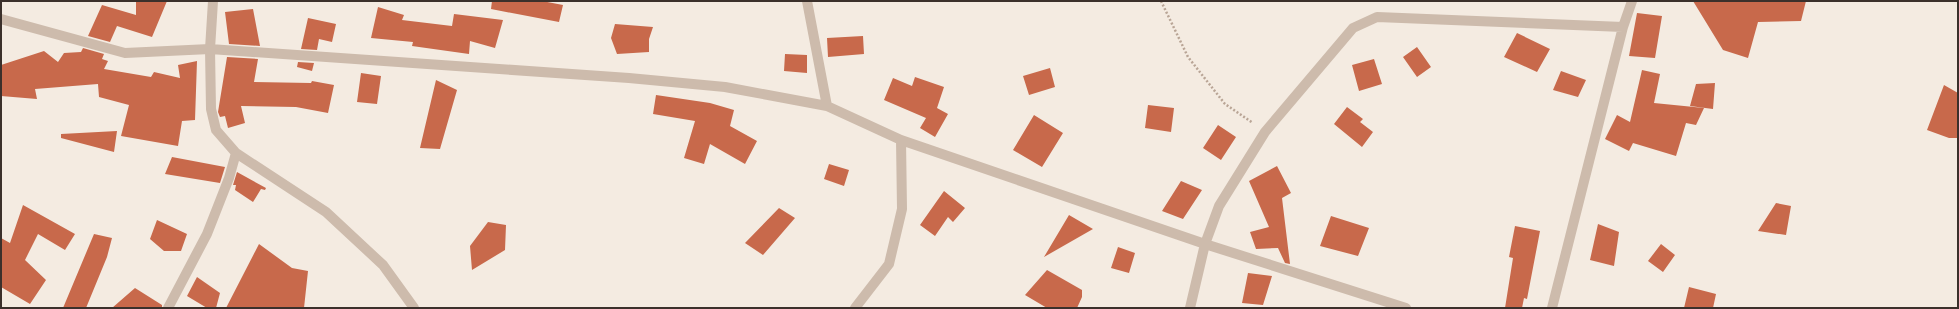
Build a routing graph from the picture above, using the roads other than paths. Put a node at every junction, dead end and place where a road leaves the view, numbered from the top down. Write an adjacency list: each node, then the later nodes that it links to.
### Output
1 (213, 1): 6 (street)
2 (807, 1): 7 (street)
3 (1632, 1): 5 (street)
4 (1, 19): 6 (street)
5 (1623, 27): 10 (street); 16 (street)
6 (210, 49): 7 (street); 9 (street)
7 (827, 106): 8 (street)
8 (901, 140): 10 (street); 13 (street)
9 (236, 153): 11 (street); 12 (street)
10 (1205, 244): 14 (street); 15 (street)
11 (168, 308)
12 (414, 308)
13 (855, 308)
14 (1190, 308)
15 (1406, 308)
16 (1552, 308)

